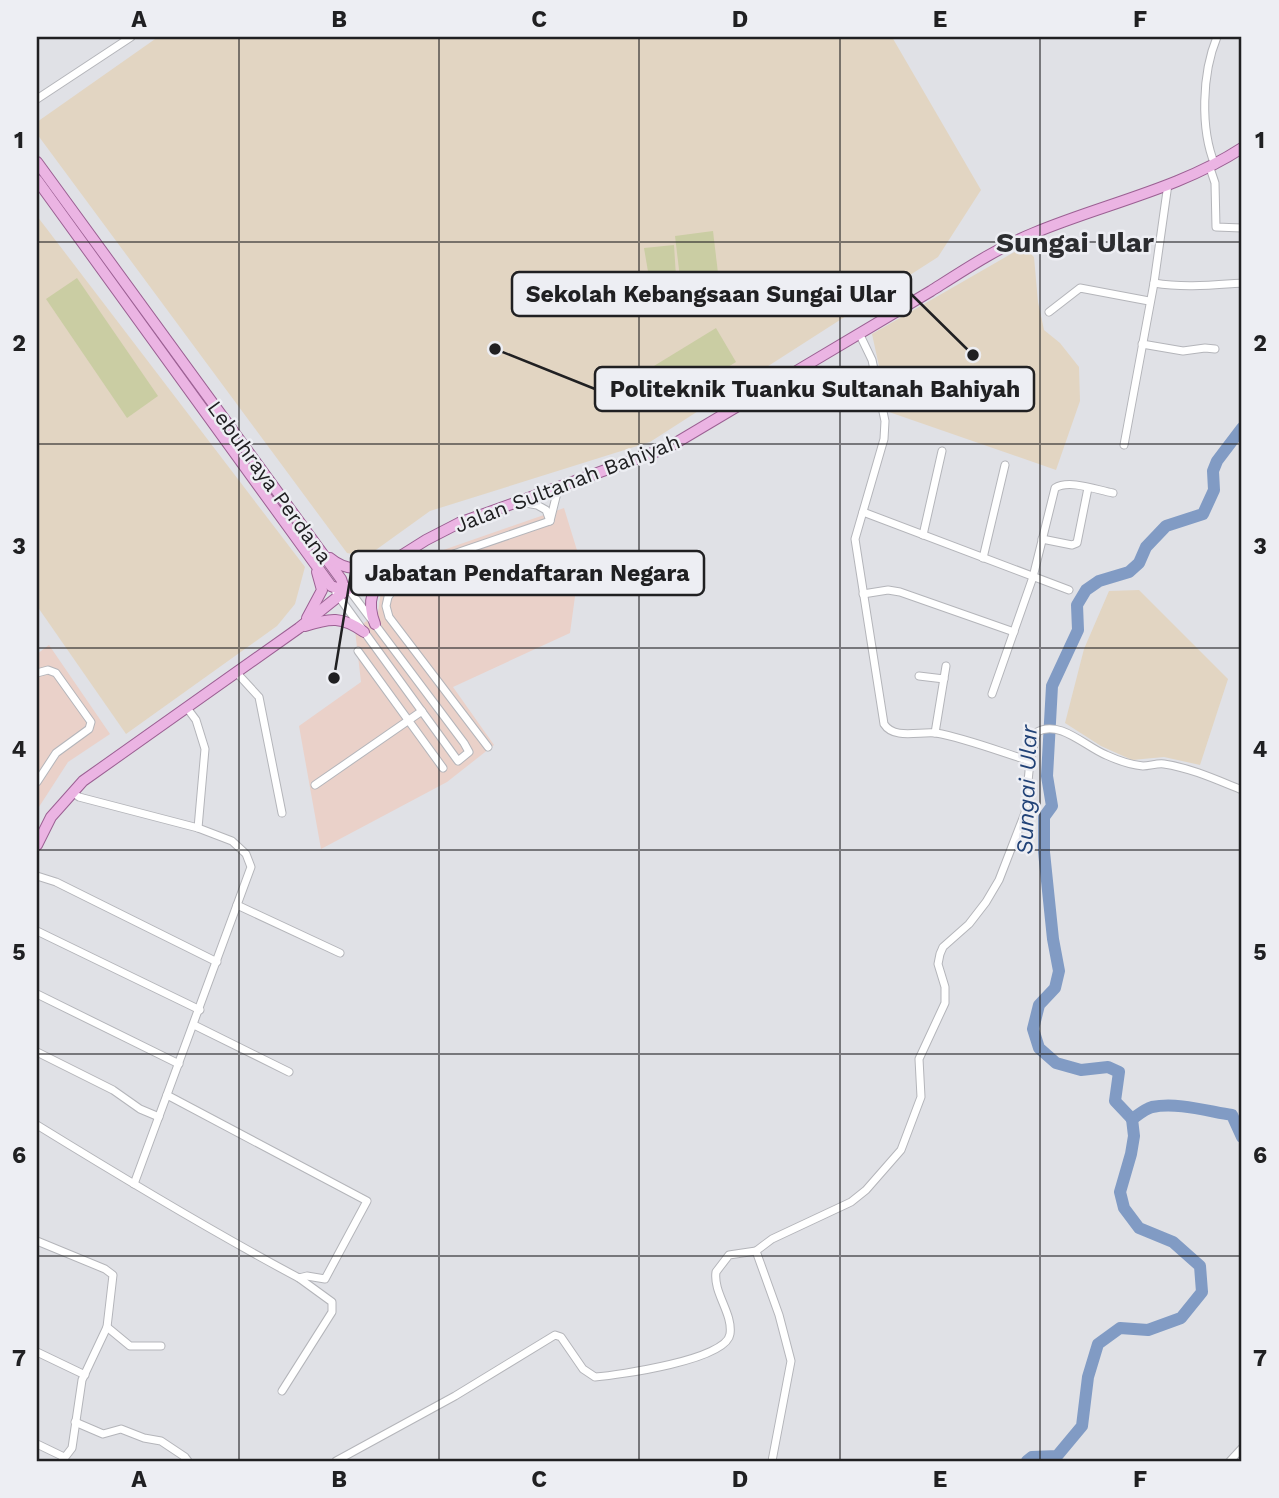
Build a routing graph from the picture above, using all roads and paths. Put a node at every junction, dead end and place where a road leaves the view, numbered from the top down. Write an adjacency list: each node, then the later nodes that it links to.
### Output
1 (131, 37): 3 (street)
2 (1217, 37): 6 (street)
3 (37, 99)
4 (1242, 148): 6 (main road, Jalan Sultanah Bahiyah)
5 (37, 163): 20 (main road, Lebuhraya Perdana)
6 (1212, 166): 8 (main road, Jalan Sultanah Bahiyah); 9 (street)
7 (37, 180): 17 (main road, Lebuhraya Perdana)
8 (1168, 184): 10 (street); 14 (main road, Jalan Sultanah Bahiyah)
9 (1242, 228)
10 (1154, 283): 11 (street); 12 (street)
11 (1242, 283)
12 (1149, 301): 13 (street); 15 (street)
13 (1049, 312)
14 (859, 333): 23 (main road, Jalan Sultanah Bahiyah); 26 (street)
15 (1142, 344): 16 (street); 18 (street)
16 (1215, 349)
17 (219, 429): 20 (main road); 28 (main road, Lebuhraya Perdana)
18 (1124, 445)
19 (942, 451): 29 (street)
20 (251, 454): 28 (main road); 31 (main road, Lebuhraya Perdana)
21 (1005, 465): 33 (street)
22 (1088, 488): 24 (street); 30 (street); 30 (street)
23 (558, 489): 25 (main road, Jalan Sultanah Bahiyah); 27 (street)
24 (1113, 493)
25 (519, 502): 27 (street); 32 (main road, Jalan Sultanah Bahiyah)
26 (863, 512): 29 (street); 37 (street)
27 (550, 521): 53 (street)
28 (295, 534): 31 (main road, Lebuhraya Perdana)
29 (923, 535): 33 (street)
30 (1042, 540): 34 (street)
31 (308, 545): 32 (main road); 36 (main road, Lebuhraya Perdana); 36 (main road, Lebuhraya Perdana); 39 (main road)
32 (403, 555): 36 (main road, Jalan Sultanah Bahiyah); 38 (main road)
33 (983, 558): 34 (street)
34 (1033, 577): 35 (street); 41 (street)
35 (1069, 590)
36 (344, 592): 38 (street); 39 (main road, Jalan Sultanah Bahiyah); 40 (street)
37 (863, 594): 41 (street); 52 (street)
38 (375, 624): 54 (street)
39 (299, 628): 40 (main road); 44 (main road, Jalan Sultanah Bahiyah)
40 (364, 632): 50 (street)
41 (1014, 632): 48 (street)
42 (358, 651): 51 (street)
43 (946, 666): 47 (street)
44 (236, 672): 49 (main road, Jalan Sultanah Bahiyah); 62 (street)
45 (37, 673): 58 (street)
46 (919, 676): 47 (street)
47 (944, 679): 52 (street)
48 (992, 694)
49 (187, 708): 61 (main road, Jalan Sultanah Bahiyah); 63 (street)
50 (422, 711): 51 (street); 54 (street)
51 (409, 720): 57 (street); 59 (street)
52 (935, 733): 56 (street)
53 (476, 735): 54 (street); 55 (street)
54 (464, 743)
55 (488, 747)
56 (1030, 761): 60 (street); 82 (street)
57 (443, 768)
58 (37, 782)
59 (315, 785)
60 (1242, 790)
61 (72, 792): 63 (street); 64 (main road, Jalan Sultanah Bahiyah)
62 (282, 813)
63 (198, 828): 67 (street)
64 (41, 830): 65 (main road, Jalan Sultanah Bahiyah)
65 (37, 845)
66 (37, 876): 70 (street)
67 (237, 905): 69 (street); 70 (street)
68 (37, 931): 72 (street)
69 (340, 953)
70 (217, 962): 72 (street)
71 (37, 994): 75 (street)
72 (200, 1010): 73 (street)
73 (194, 1025): 75 (street); 76 (street)
74 (37, 1052): 78 (street)
75 (179, 1065): 77 (street)
76 (289, 1072)
77 (167, 1095): 78 (street); 83 (street)
78 (159, 1117): 80 (street)
79 (37, 1125): 80 (street)
80 (134, 1184): 83 (street)
81 (37, 1241): 84 (street)
82 (756, 1251): 94 (street); 95 (street)
83 (299, 1278): 88 (street)
84 (107, 1327): 85 (street); 87 (street)
85 (161, 1346)
86 (37, 1352): 87 (street)
87 (85, 1375): 89 (street)
88 (282, 1391)
89 (75, 1422): 92 (street); 93 (street)
90 (37, 1444): 92 (street)
91 (1242, 1448): 96 (street)
92 (63, 1459)
93 (188, 1461)
94 (335, 1461)
95 (772, 1461)
96 (1230, 1461)

